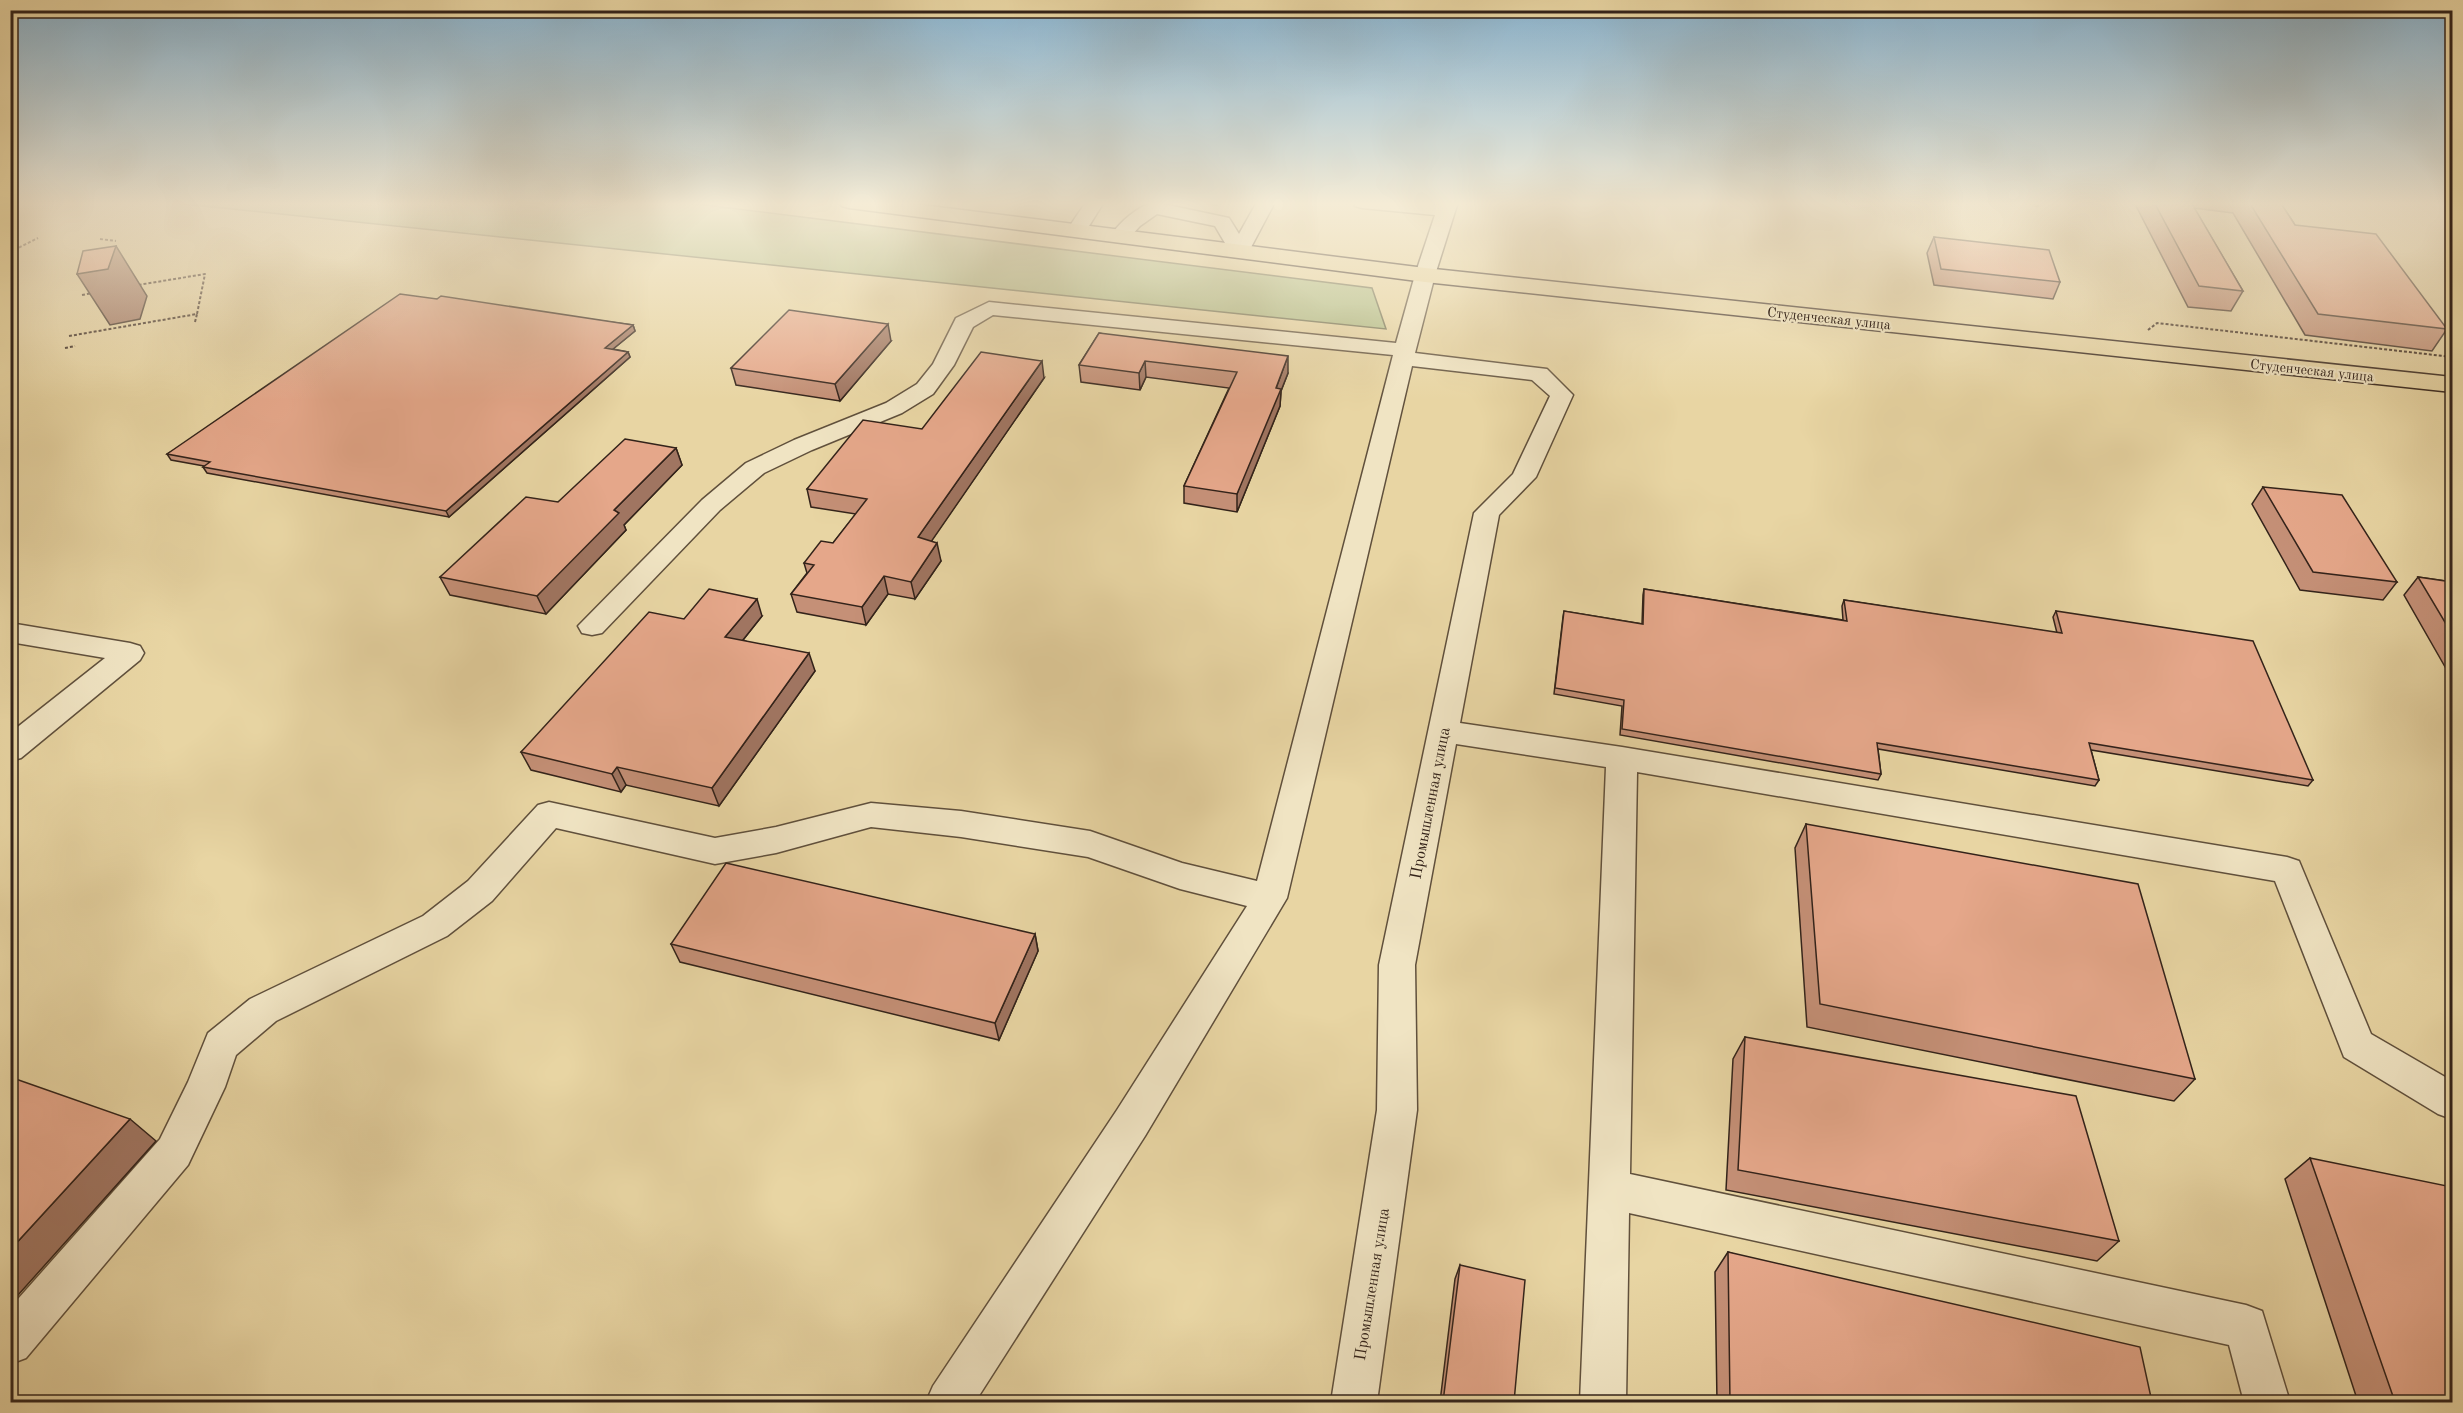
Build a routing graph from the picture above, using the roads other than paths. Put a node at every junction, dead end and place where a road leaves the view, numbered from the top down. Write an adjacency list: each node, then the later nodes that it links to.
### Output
1 (1370, 268): 3 (main road, Студенческая улица)
2 (1427, 268): 3 (street)
3 (1425, 275): 4 (street); 5 (main road, Студенческая улица)
4 (1405, 354): 6 (street); 8 (street, Промышленная улица); 11 (street)
5 (2452, 385)
6 (591, 626)
7 (10, 632): 9 (street)
8 (1443, 731): 10 (street); 16 (street, Промышленная улица)
9 (10, 750)
10 (1622, 758): 12 (street); 13 (street)
11 (1270, 898): 14 (street); 15 (street)
12 (2452, 1101)
13 (1609, 1189): 17 (street); 18 (street)
14 (10, 1342)
15 (949, 1402)
16 (1354, 1402)
17 (1603, 1402)
18 (2267, 1402)

